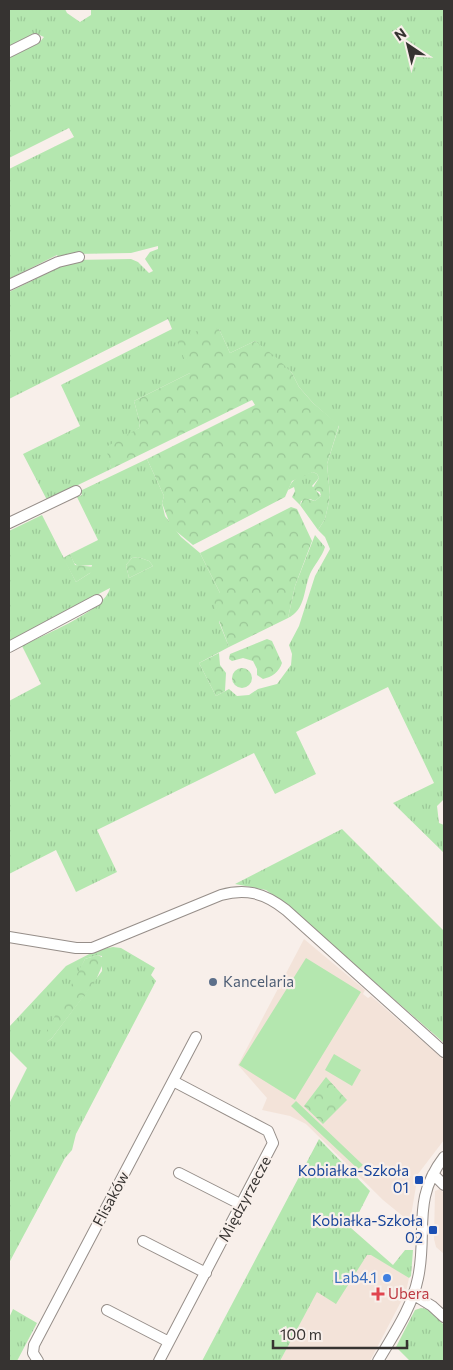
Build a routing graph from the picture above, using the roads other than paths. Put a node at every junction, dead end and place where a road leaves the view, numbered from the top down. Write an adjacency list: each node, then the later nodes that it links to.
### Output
1 (35, 39): 2 (street)
2 (9, 52)
3 (79, 256): 4 (street)
4 (9, 285)
5 (76, 491): 6 (street)
6 (9, 524)
7 (96, 600): 8 (street)
8 (9, 647)
9 (9, 937): 11 (street)
10 (196, 1037): 12 (street, Flisaków)
11 (444, 1052)
12 (173, 1080): 17 (street, Międzyrzecze); 24 (street, Flisaków)
13 (444, 1157): 15 (street)
14 (179, 1173): 17 (street)
15 (433, 1174): 16 (street); 20 (street)
16 (444, 1185)
17 (242, 1205): 19 (street, Międzyrzecze)
18 (143, 1241): 19 (street)
19 (206, 1273): 23 (street, Międzyrzecze)
20 (414, 1295): 22 (street); 26 (street)
21 (107, 1310): 23 (street)
22 (444, 1318)
23 (169, 1342): 25 (street, Międzyrzecze)
24 (38, 1361)
25 (159, 1361)
26 (378, 1361)

